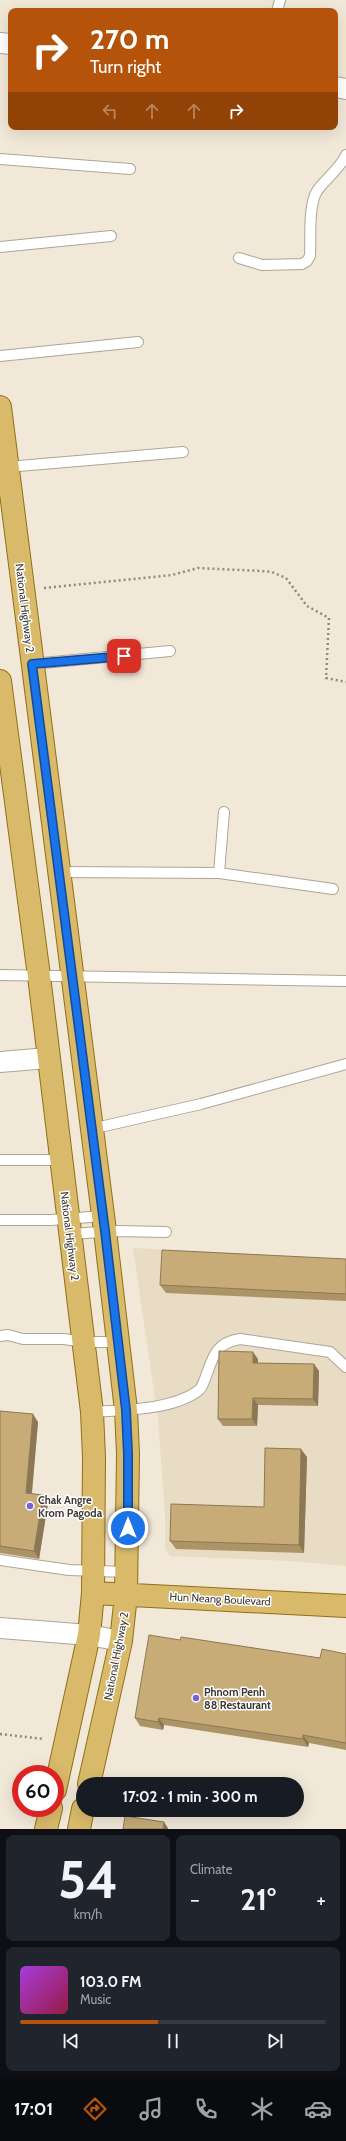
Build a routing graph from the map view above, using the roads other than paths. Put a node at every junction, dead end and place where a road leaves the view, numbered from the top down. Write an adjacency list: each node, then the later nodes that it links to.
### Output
1 (346, 155): 6 (lane)
2 (0, 159): 3 (lane)
3 (130, 169)
4 (111, 236): 5 (lane)
5 (0, 247)
6 (239, 258)
7 (138, 342): 8 (lane)
8 (0, 356)
9 (0, 407): 11 (main road, National Highway 2)
10 (183, 452): 11 (lane)
11 (7, 467): 12 (main road, National Highway 2)
12 (7, 530): 14 (main road, National Highway 2)
13 (170, 651): 14 (lane)
14 (32, 664): 16 (main road, National Highway 2)
15 (0, 681): 17 (main road, National Highway 2)
16 (48, 780): 17 (main road); 19 (main road, National Highway 2)
17 (13, 783): 23 (main road, National Highway 2)
18 (224, 812): 20 (lane)
19 (59, 872): 20 (lane); 24 (main road, National Highway 2)
20 (219, 873): 21 (lane)
21 (333, 889)
22 (0, 976): 23 (lane)
23 (39, 976): 24 (lane); 26 (main road, National Highway 2)
24 (73, 978): 25 (lane); 29 (main road, National Highway 2)
25 (346, 981)
26 (48, 1058): 27 (street); 31 (main road, National Highway 2)
27 (0, 1062)
28 (346, 1064): 29 (lane)
29 (91, 1129): 33 (main road, National Highway 2)
30 (0, 1160): 31 (lane)
31 (60, 1160): 34 (main road, National Highway 2)
32 (0, 1220): 34 (lane)
33 (104, 1224): 34 (lane); 34 (lane); 35 (lane); 38 (main road, National Highway 2)
34 (69, 1226): 37 (main road, National Highway 2)
35 (166, 1232)
36 (0, 1336): 37 (lane)
37 (84, 1342): 38 (lane); 41 (main road, National Highway 2)
38 (117, 1342): 40 (main road, National Highway 2)
39 (346, 1367): 40 (lane)
40 (126, 1410): 41 (lane); 44 (main road, National Highway 2)
41 (92, 1412): 43 (main road, National Highway 2)
42 (0, 1560): 43 (lane)
43 (92, 1571): 44 (lane); 45 (main road, National Highway 2)
44 (127, 1572): 46 (main road, National Highway 2)
45 (93, 1593): 46 (main road, Hun Neang Boulevard); 49 (main road, National Highway 2)
46 (126, 1595): 47 (main road, Hun Neang Boulevard); 50 (main road, National Highway 2)
47 (346, 1606)
48 (0, 1628): 49 (street)
49 (89, 1635): 50 (street); 51 (main road, National Highway 2)
50 (121, 1641): 52 (main road, National Highway 2)
51 (61, 1765)
52 (91, 1777)
53 (49, 1817): 55 (main road)
54 (81, 1817): 56 (main road)
55 (46, 1829)
56 (79, 1829)

